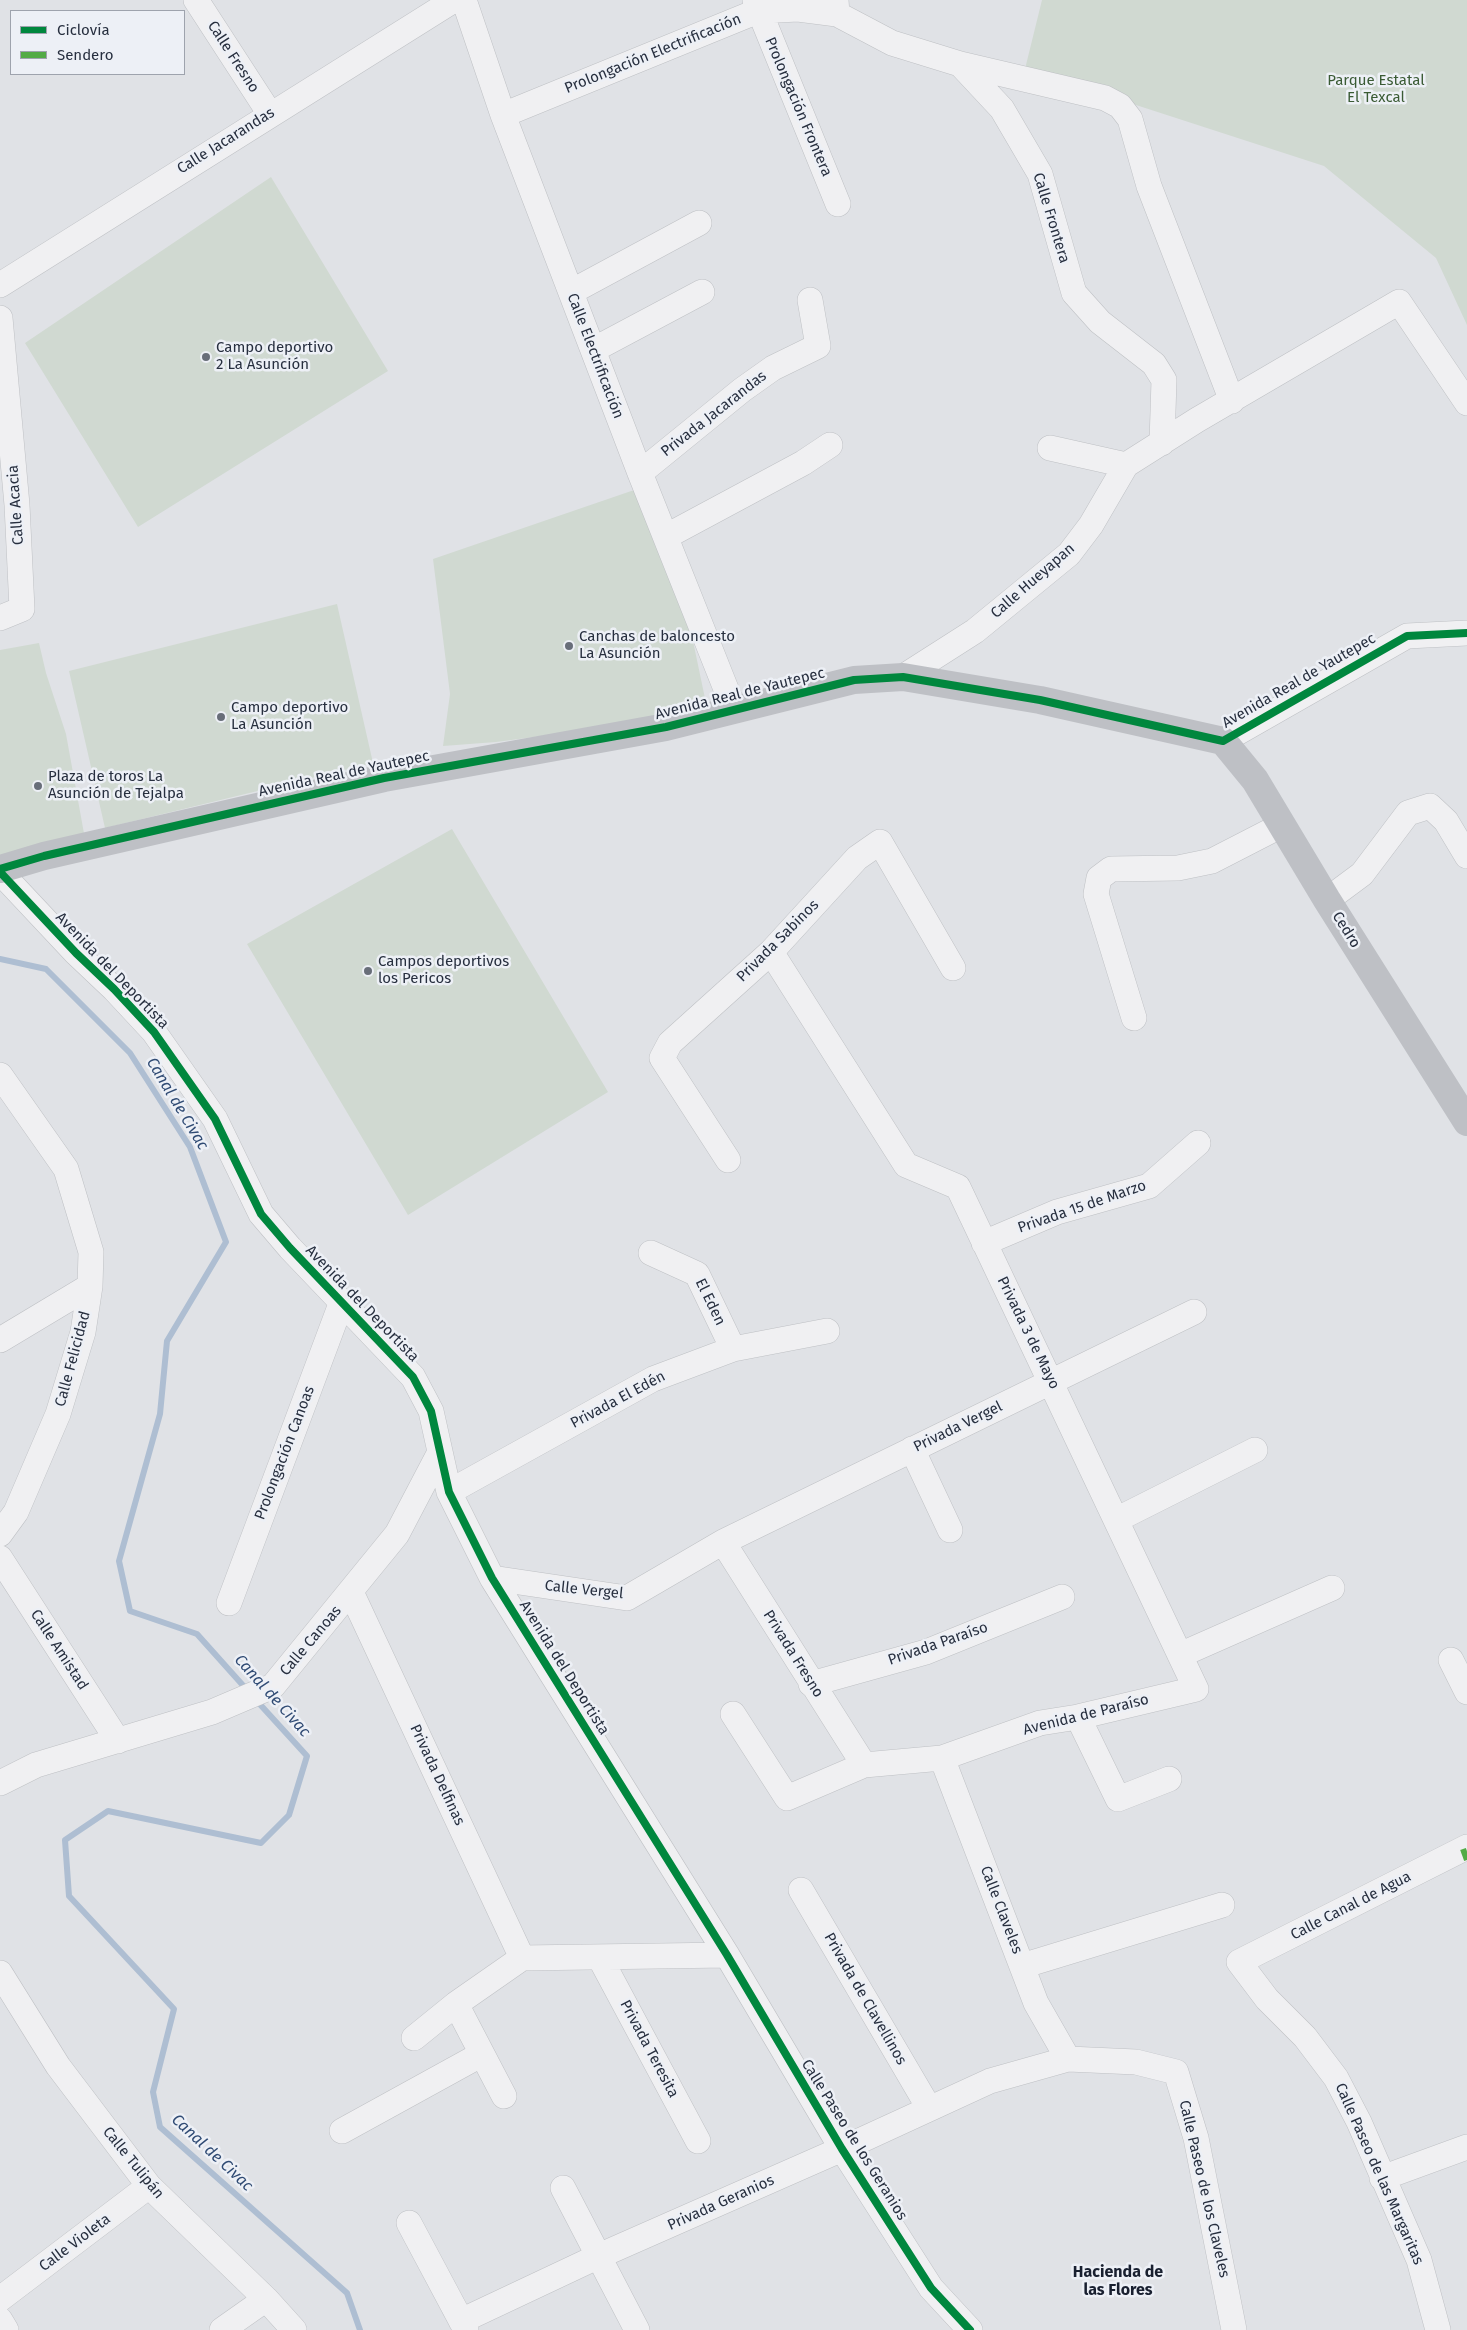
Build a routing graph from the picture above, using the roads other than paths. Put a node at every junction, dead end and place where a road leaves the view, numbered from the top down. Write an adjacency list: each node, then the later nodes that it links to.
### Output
1 (196, 0): 7 (street, Calle Fresno)
2 (454, 0): 7 (street, Calle Jacarandas)
3 (464, 0): 8 (street, Calle Electrificación)
4 (756, 5): 5 (street, Prolongación Electrificación); 8 (street, Prolongación Electrificación); 9 (street, Prolongación Frontera)
5 (837, 7): 6 (street, Calle Frontera)
6 (960, 64): 18 (street); 20 (street, Calle Frontera)
7 (270, 114): 11 (street, Calle Jacarandas)
8 (503, 115): 12 (street, Calle Electrificación)
9 (838, 204)
10 (699, 223): 12 (street)
11 (0, 285)
12 (571, 292): 16 (street, Calle Electrificación)
13 (702, 292): 16 (street)
14 (810, 300): 24 (street, Privada Jacarandas)
15 (0, 318): 17 (street, Calle Acacia)
16 (593, 350): 24 (street, Calle Electrificación)
17 (3, 389): 26 (street, Calle Acacia)
18 (1232, 400): 19 (street, Calle Hueyapan); 20 (street, Calle Hueyapan)
19 (1467, 403)
20 (1162, 443): 23 (street, Calle Hueyapan)
21 (830, 445): 25 (street)
22 (1050, 448): 23 (street)
23 (1126, 465): 28 (street, Calle Hueyapan)
24 (640, 473): 25 (street, Calle Electrificación)
25 (666, 536): 29 (street, Calle Electrificación)
26 (0, 618)
27 (1467, 633): 30 (street, Avenida Real de Yautepec)
28 (903, 676): 29 (street, Avenida Real de Yautepec); 30 (street, Avenida Real de Yautepec)
29 (734, 709): 33 (street, Avenida Real de Yautepec)
30 (1223, 741): 31 (street, Cedro)
31 (1282, 825): 34 (street, Cedro); 37 (street)
32 (1467, 856): 34 (street)
33 (0, 870): 45 (street, Avenida del Deportista)
34 (1327, 900): 39 (street, Cedro)
35 (771, 952): 36 (street, Privada Sabinos); 41 (street, Privada Sabinos); 42 (street, Privada 3 de Mayo)
36 (953, 968)
37 (1134, 1018)
38 (0, 1075): 44 (street, Calle Felicidad)
39 (1467, 1122)
40 (1198, 1143): 42 (street, Privada 15 de Marzo)
41 (728, 1160)
42 (984, 1242): 50 (street, Privada 3 de Mayo)
43 (651, 1253): 49 (street, El Eden)
44 (90, 1286): 48 (street); 57 (street, Calle Felicidad)
45 (341, 1304): 53 (street, Avenida del Deportista); 64 (street, Prolongación Canoas)
46 (1194, 1312): 50 (street, Privada Vergel)
47 (827, 1331): 49 (street, Privada El Edén)
48 (0, 1340)
49 (732, 1349): 54 (street, Privada El Edén)
50 (1052, 1381): 51 (street, Privada Vergel); 55 (street, Privada 3 de Mayo)
51 (912, 1449): 56 (street); 58 (street, Privada Vergel)
52 (1255, 1450): 55 (street)
53 (440, 1452): 54 (street, Avenida del Deportista); 62 (street, Calle Canoas)
54 (449, 1492): 60 (street, Avenida del Deportista)
55 (1116, 1520): 65 (street, Privada 3 de Mayo)
56 (950, 1530)
57 (0, 1534)
58 (723, 1542): 60 (street, Calle Vergel); 67 (street, Privada Fresno)
59 (0, 1558): 72 (street, Calle Amistad)
60 (492, 1578): 80 (street, Avenida del Deportista)
61 (1332, 1588): 65 (street)
62 (351, 1592): 72 (street, Calle Canoas); 81 (street, Privada Delfinas)
63 (1062, 1597): 67 (street, Privada Paraíso)
64 (229, 1603)
65 (1180, 1656): 68 (street, Privada 3 de Mayo)
66 (1451, 1660): 69 (street)
67 (811, 1684): 74 (street, Privada Fresno)
68 (1196, 1688): 71 (street, Avenida de Paraíso)
69 (1467, 1692)
70 (733, 1714): 74 (street, Avenida de Paraíso)
71 (1078, 1717): 73 (street, Avenida de Paraíso); 75 (street)
72 (118, 1741): 76 (street, Calle Canoas)
73 (942, 1758): 74 (street, Avenida de Paraíso); 84 (street, Calle Claveles)
74 (864, 1765)
75 (1169, 1779)
76 (0, 1783)
77 (1465, 1848): 83 (street, Calle Canal de Agua)
78 (802, 1890): 91 (street, Privada de Clavellinos)
79 (1222, 1904): 84 (street)
80 (727, 1955): 82 (street); 95 (street, Calle Paseo de los Geranios)
81 (522, 1958): 82 (street); 86 (street)
82 (600, 1958): 93 (street, Privada Teresita)
83 (1239, 1962): 96 (street, Calle Paseo de las Margaritas)
84 (1022, 1966): 89 (street, Calle Claveles)
85 (0, 1973): 97 (street, Calle Tulipán)
86 (456, 2004): 87 (street); 88 (street)
87 (414, 2038)
88 (482, 2054): 90 (street); 92 (street)
89 (1068, 2059): 91 (street, Calle Paseo de los Claveles); 110 (street, Calle Paseo de los Claveles)
90 (504, 2096)
91 (929, 2108): 95 (street, Calle Paseo de los Claveles)
92 (342, 2130)
93 (698, 2141)
94 (1467, 2147): 96 (street)
95 (842, 2149): 100 (street, Privada Geranios); 109 (street, Calle Paseo de los Geranios)
96 (1382, 2178): 111 (street, Calle Paseo de las Margaritas)
97 (149, 2186): 101 (street, Calle Tulipán); 102 (street, Calle Violeta)
98 (563, 2188): 100 (street)
99 (409, 2223): 104 (street)
100 (599, 2256): 104 (street, Privada Geranios); 108 (street)
101 (266, 2299): 106 (street); 107 (street, Calle Tulipán)
102 (0, 2300)
103 (0, 2320): 105 (street)
104 (463, 2325)
105 (6, 2330)
106 (222, 2330)
107 (294, 2330)
108 (637, 2330)
109 (970, 2330)
110 (1234, 2330)
111 (1438, 2330)

